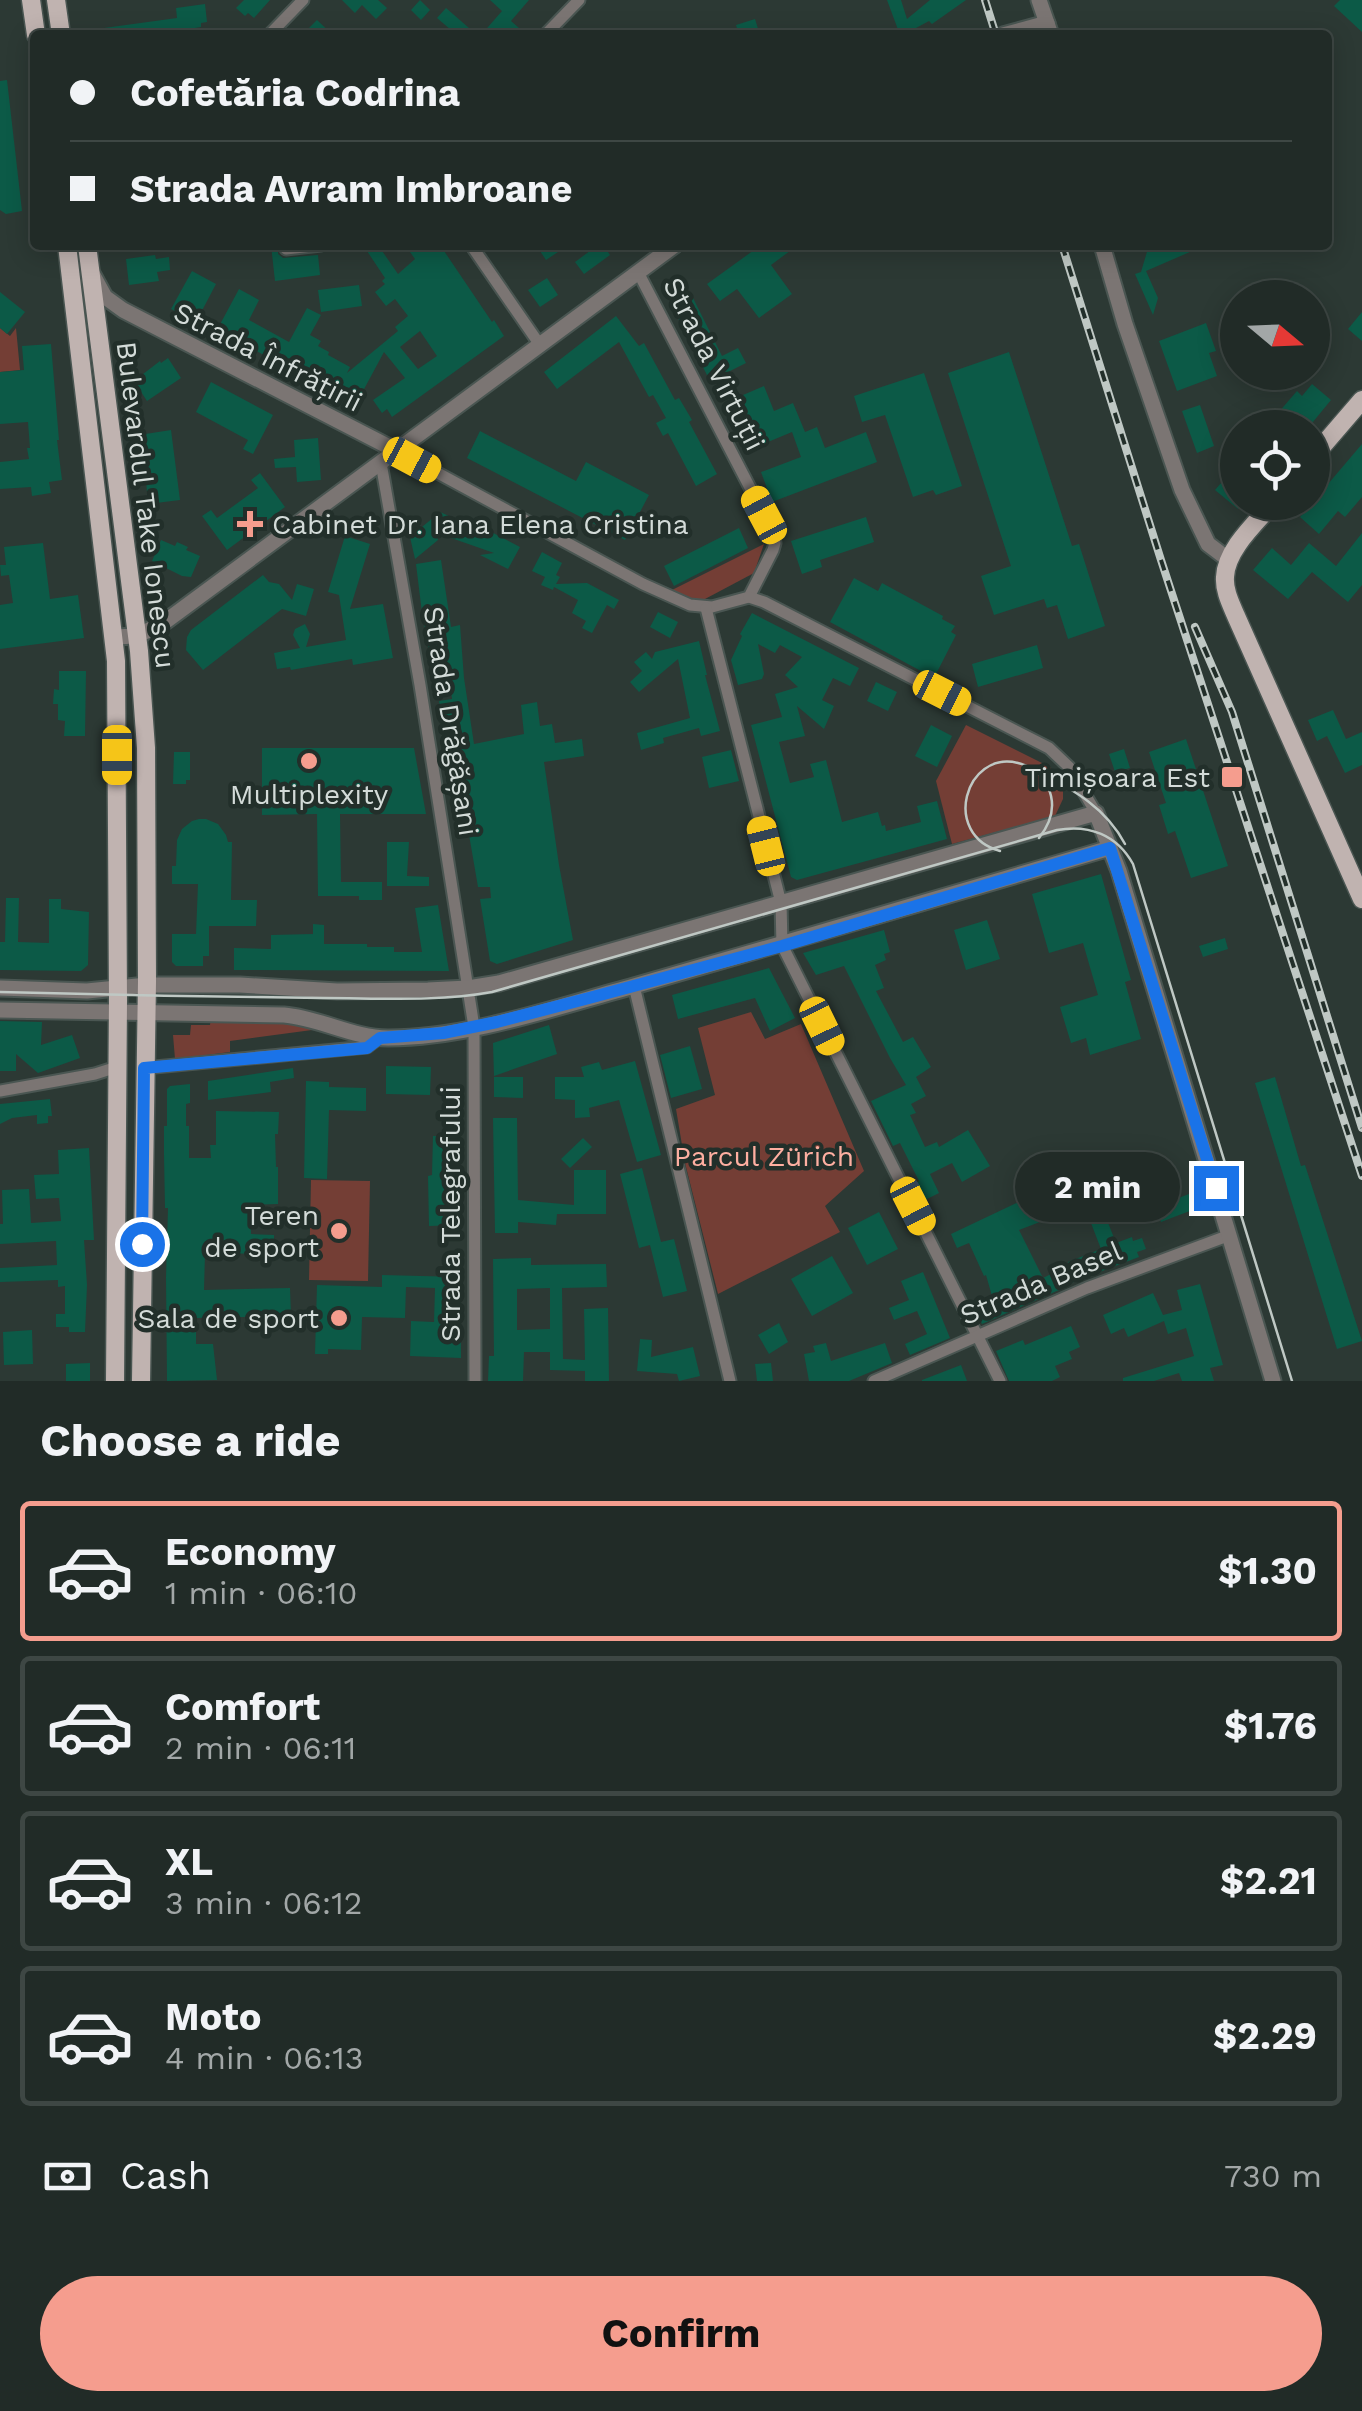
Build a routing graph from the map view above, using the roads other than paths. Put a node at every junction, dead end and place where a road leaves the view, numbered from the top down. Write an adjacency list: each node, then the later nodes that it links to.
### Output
1 (31, 0): 7 (main road)
2 (56, 0): 8 (main road)
3 (303, 0): 9 (street)
4 (579, 0): 10 (street)
5 (1040, 0): 6 (street)
6 (1049, 29)
7 (35, 30)
8 (60, 30)
9 (275, 30)
10 (550, 30)
11 (69, 250): 28 (main road, Bulevardul Take Ionescu)
12 (87, 250): 16 (main road, Bulevardul Take Ionescu)
13 (475, 250): 18 (street)
14 (668, 250): 17 (street)
15 (1104, 250): 24 (street)
16 (90, 268): 21 (street, Strada Înfrățirii); 27 (main road, Bulevardul Take Ionescu)
17 (638, 272): 18 (street); 25 (street, Strada Virtuții)
18 (540, 345): 21 (street)
19 (1362, 402): 20 (main road)
20 (1330, 438)
21 (397, 452): 22 (street); 26 (street, Strada Înfrățirii)
22 (381, 463): 27 (street); 38 (street, Strada Drăgășani)
23 (1259, 520): 24 (main road)
24 (1229, 560): 31 (main road)
25 (749, 597): 26 (street); 29 (street)
26 (706, 608): 32 (street)
27 (136, 636): 28 (street); 34 (main road, Bulevardul Take Ionescu)
28 (115, 637): 37 (main road, Bulevardul Take Ionescu)
29 (1096, 813): 30 (street); 32 (street)
30 (1110, 848): 33 (street); 47 (street)
31 (1362, 898)
32 (780, 903): 33 (street); 38 (street)
33 (782, 946): 35 (street); 48 (street)
34 (147, 985): 37 (street); 38 (street); 41 (main road, Bulevardul Take Ionescu)
35 (634, 986): 42 (street); 52 (street)
36 (0, 988): 37 (street)
37 (118, 988): 40 (main road, Bulevardul Take Ionescu)
38 (469, 988): 42 (street, Strada Telegrafului)
39 (0, 1010): 40 (street)
40 (118, 1012): 41 (street); 44 (main road, Bulevardul Take Ionescu)
41 (145, 1013): 43 (street); 45 (main road, Bulevardul Take Ionescu)
42 (474, 1027): 43 (street); 51 (street, Strada Telegrafului)
43 (380, 1038): 45 (street)
44 (117, 1067): 46 (street); 49 (main road, Bulevardul Take Ionescu)
45 (144, 1068): 50 (main road, Bulevardul Take Ionescu)
46 (0, 1090)
47 (1230, 1235): 48 (street, Strada Basel); 55 (street)
48 (979, 1336): 53 (street, Strada Basel); 54 (street)
49 (115, 1381)
50 (141, 1381)
51 (475, 1381)
52 (730, 1381)
53 (874, 1381)
54 (1000, 1381)
55 (1274, 1381)

